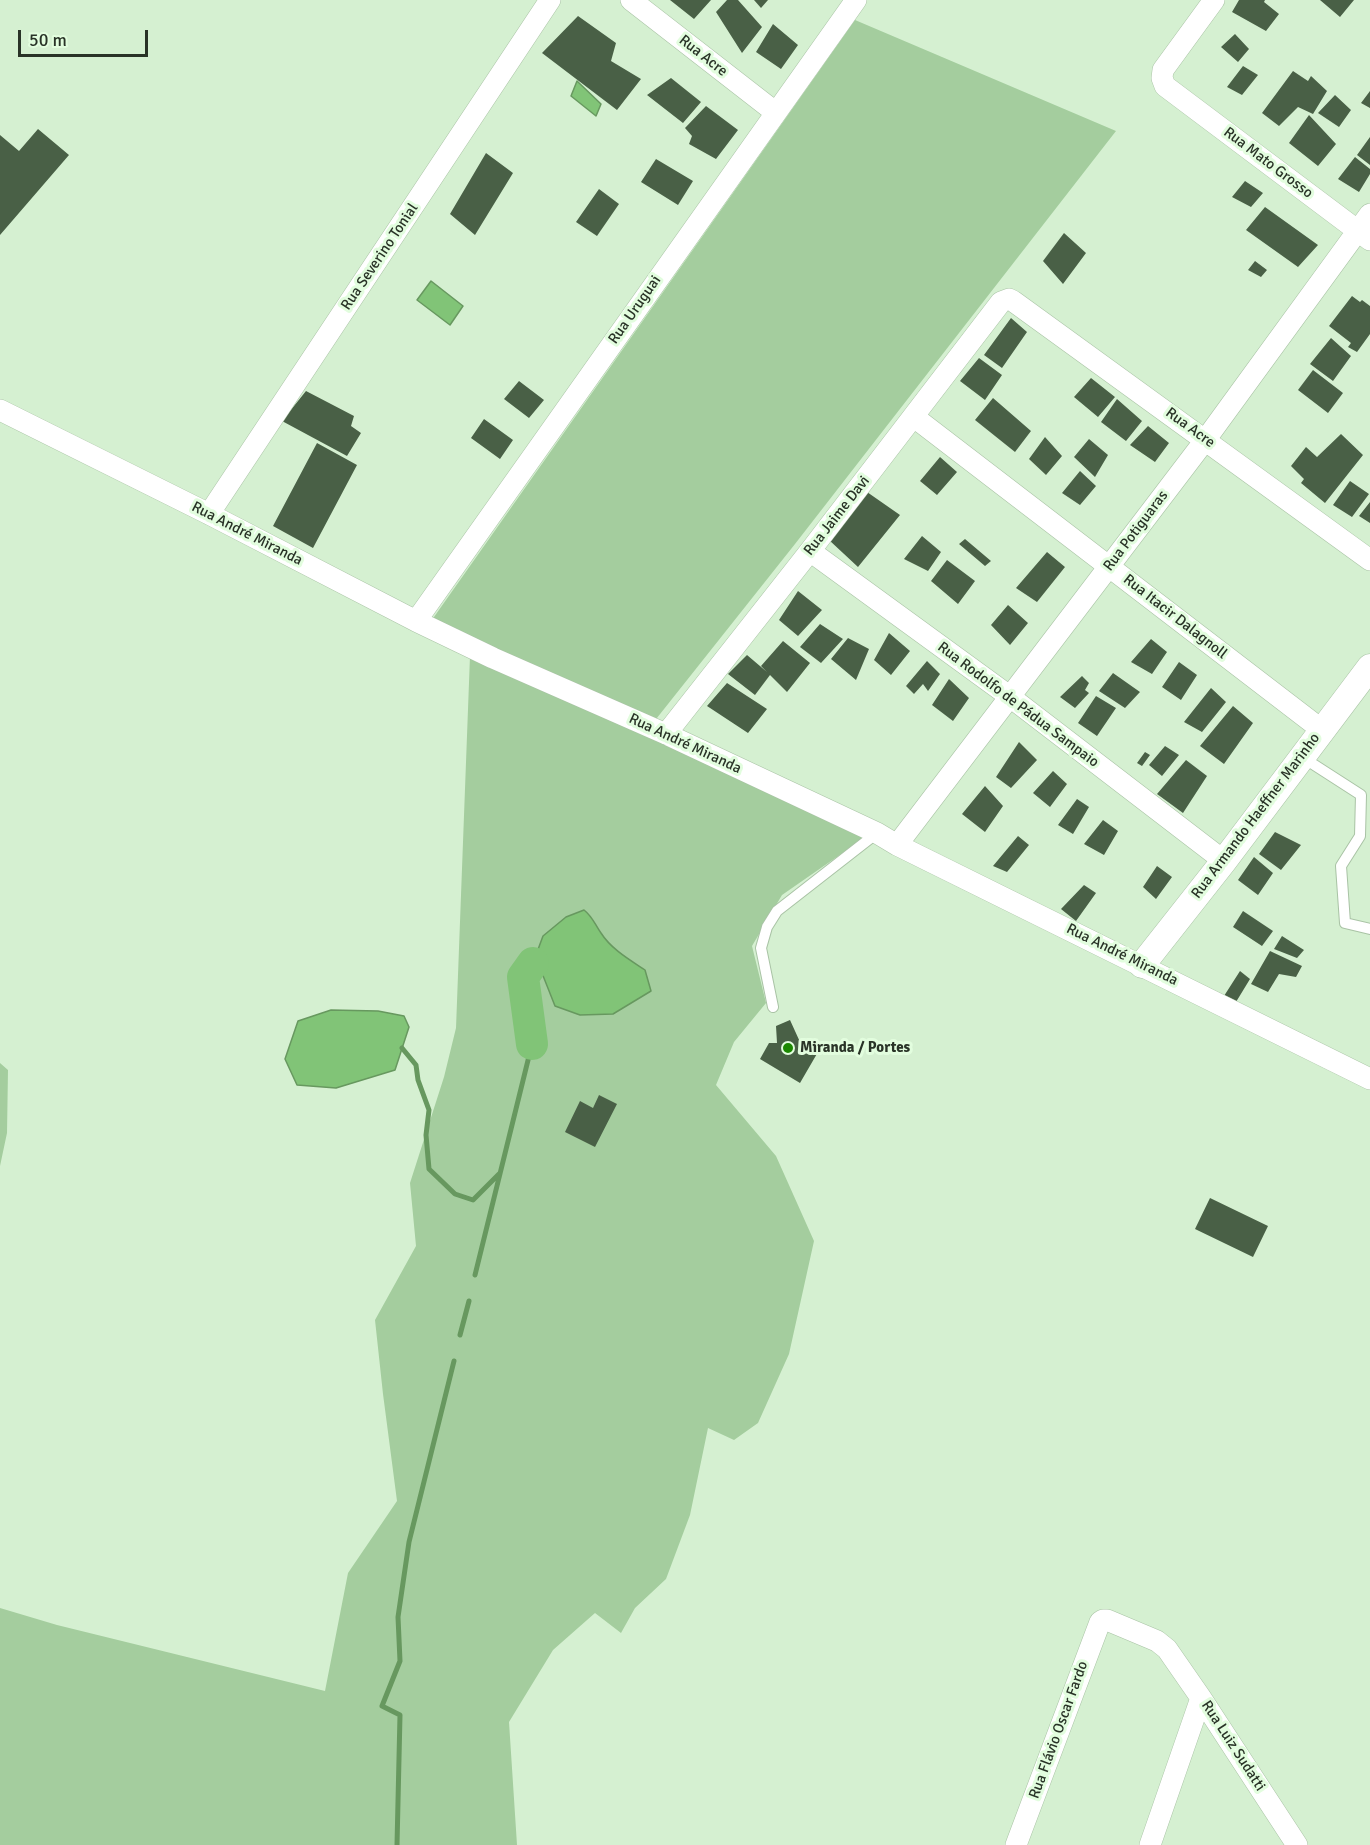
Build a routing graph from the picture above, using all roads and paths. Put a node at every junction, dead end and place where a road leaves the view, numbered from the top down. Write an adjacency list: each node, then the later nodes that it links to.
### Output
1 (550, 0): 11 (street, Rua Severino Tonial)
2 (631, 0): 5 (street, Rua Acre)
3 (856, 0): 5 (street, Rua Uruguai)
4 (1214, 0): 6 (street, Rua Mato Grosso)
5 (775, 112): 15 (street, Rua Uruguai)
6 (1366, 228): 10 (street, Rua Potiguaras)
7 (1009, 299): 9 (street, Rua Jaime Davi); 10 (street, Rua Acre)
8 (0, 410): 11 (street, Rua André Miranda)
9 (914, 417): 12 (street, Rua Jaime Davi); 14 (street, Rua Itacir Dalagnoll)
10 (1206, 439): 13 (street, Rua Acre); 14 (street, Rua Potiguaras)
11 (209, 514): 15 (street, Rua André Miranda)
12 (810, 551): 17 (street, Rua Rodolfo de Pádua Sampaio); 19 (street, Rua Jaime Davi)
13 (1370, 560)
14 (1110, 567): 17 (street, Rua Potiguaras); 18 (street, Rua Itacir Dalagnoll)
15 (416, 621): 19 (street, Rua André Miranda)
16 (1370, 667): 18 (street, Rua Armando Haeffner Marinho)
17 (1009, 696): 22 (street, Rua Potiguaras); 23 (street, Rua Rodolfo de Pádua Sampaio)
18 (1322, 730): 20 (street, Rua Armando Haeffner Marinho)
19 (666, 734): 21 (street, Rua André Miranda)
20 (1302, 757): 23 (street, Rua Armando Haeffner Marinho); 24 (lane)
21 (877, 833): 22 (street, Rua André Miranda); 26 (lane)
22 (897, 845): 25 (street, Rua André Miranda)
23 (1224, 861): 25 (street, Rua Armando Haeffner Marinho)
24 (1370, 929)
25 (1142, 964): 27 (street, Rua André Miranda)
26 (773, 1006)
27 (1370, 1079)
28 (1167, 1649): 29 (street, Rua Luiz Sudatti); 31 (street, Rua Flávio Oscar Fardo)
29 (1201, 1698): 30 (street, Rua Luiz Sudatti); 32 (street)
30 (1290, 1841)
31 (1016, 1845)
32 (1150, 1845)

